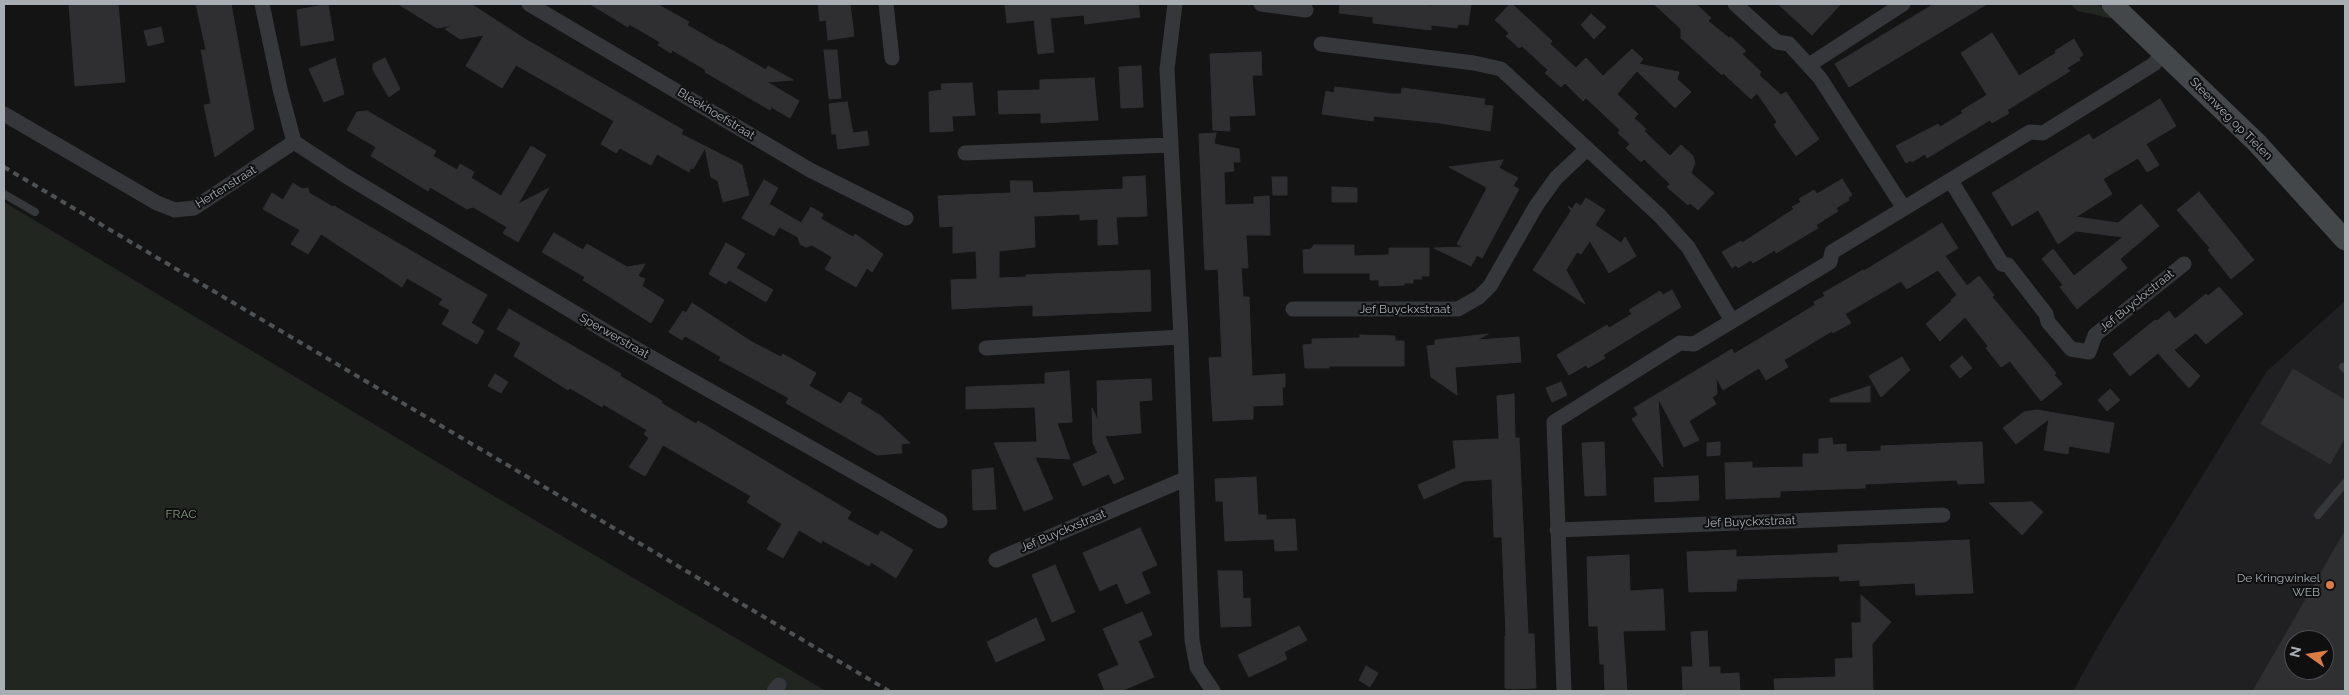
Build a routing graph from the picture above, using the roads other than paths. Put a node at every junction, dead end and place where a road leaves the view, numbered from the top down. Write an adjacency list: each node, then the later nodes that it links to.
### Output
1 (262, 4): 15 (street)
2 (529, 4): 23 (street, Bleekhoefstraat)
3 (886, 4): 12 (street)
4 (1175, 4): 16 (street)
5 (1261, 4): 9 (street)
6 (1735, 4): 13 (street)
7 (1903, 4): 13 (street)
8 (2112, 4): 11 (street, Steenweg op Tielen)
9 (1306, 10)
10 (1321, 44): 17 (street)
11 (2163, 52): 19 (street); 24 (street, Steenweg op Tielen)
12 (892, 58)
13 (1809, 65): 21 (street)
14 (4, 114): 15 (street, Hertenstraat)
15 (294, 142): 34 (street, Sperwerstraat)
16 (1170, 145): 18 (street); 28 (street)
17 (1587, 149): 26 (street, Jef Buyckxstraat); 27 (street)
18 (965, 153)
19 (1951, 180): 21 (street); 25 (street, Jef Buyckxstraat)
20 (4, 194): 22 (lane)
21 (1903, 207): 27 (street)
22 (35, 212)
23 (906, 218)
24 (2345, 240)
25 (2184, 264)
26 (1293, 310)
27 (1732, 321): 35 (street)
28 (1181, 337): 29 (street); 30 (street)
29 (986, 348)
30 (1185, 479): 36 (street, Jef Buyckxstraat); 37 (street)
31 (2345, 483): 33 (lane)
32 (1943, 515): 35 (street, Jef Buyckxstraat)
33 (2318, 515)
34 (940, 521)
35 (1557, 530): 38 (street)
36 (996, 560)
37 (1213, 691)
38 (1564, 691)

